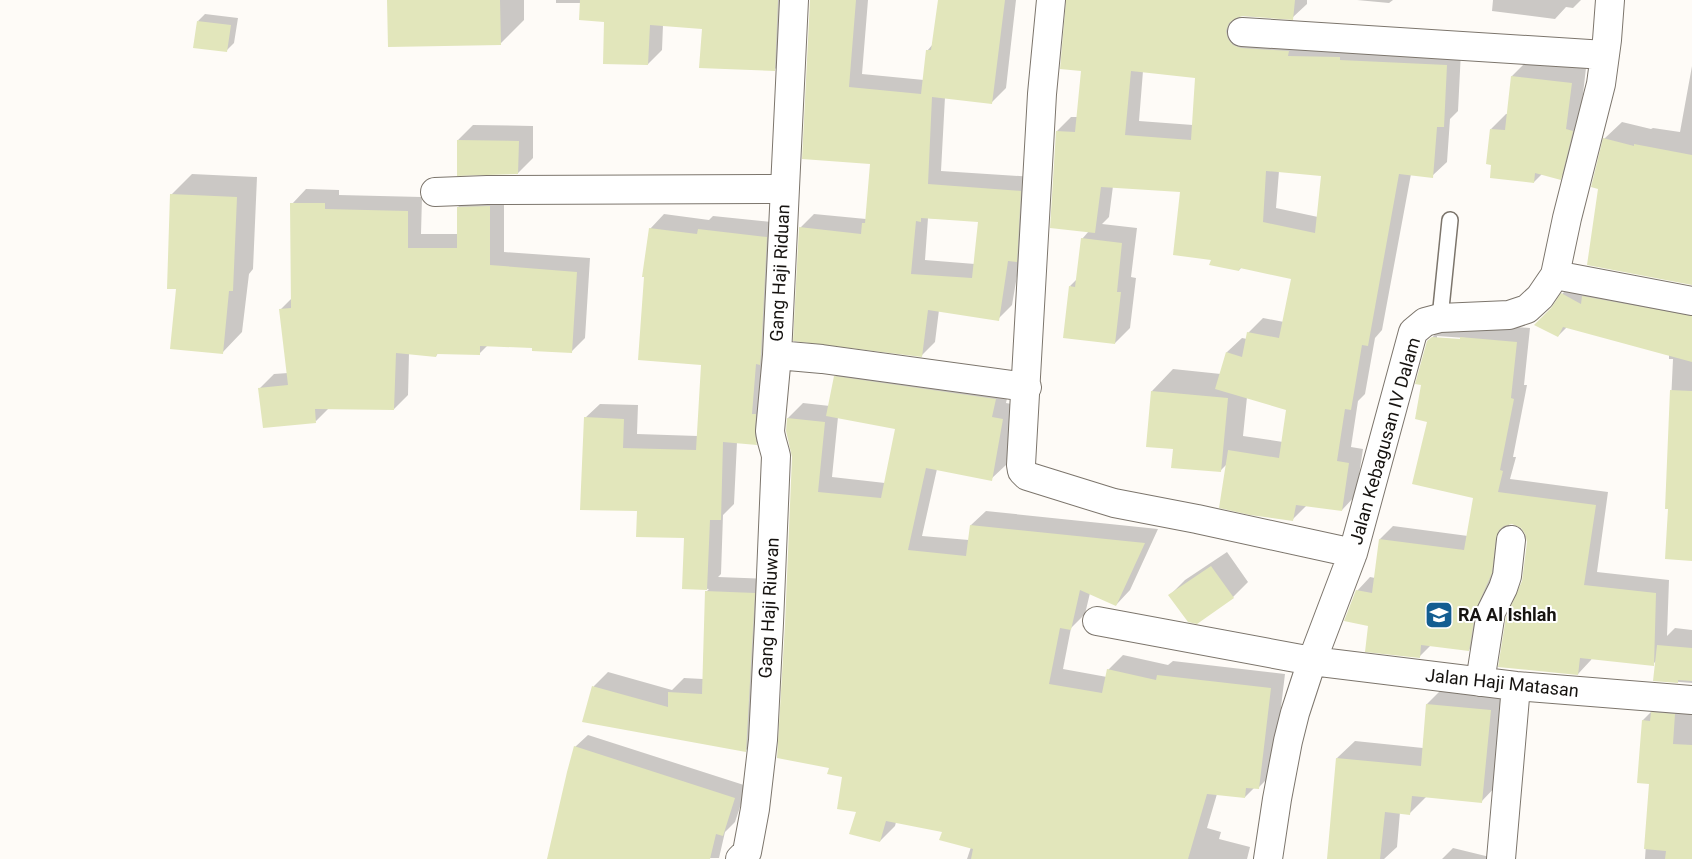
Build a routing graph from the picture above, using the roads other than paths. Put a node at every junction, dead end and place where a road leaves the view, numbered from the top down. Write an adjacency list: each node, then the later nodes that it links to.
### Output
1 (794, 0): 6 (street, Gang Haji Riduan)
2 (1052, 0): 13 (street)
3 (1610, 0): 5 (street, Jalan Kebagusan IV Dalam)
4 (1242, 32): 5 (street)
5 (1605, 56): 9 (street, Jalan Kebagusan IV Dalam)
6 (784, 189): 7 (street); 12 (street, Gang Haji Riduan)
7 (435, 192)
8 (1450, 220): 11 (lane)
9 (1555, 275): 10 (street); 11 (street, Jalan Kebagusan IV Dalam)
10 (1692, 300)
11 (1440, 318): 15 (street, Jalan Kebagusan IV Dalam)
12 (777, 355): 13 (street, Gang Haji Riduan); 21 (street, Gang Haji Riuwan)
13 (1027, 387): 15 (street)
14 (1511, 540): 18 (street)
15 (1353, 553): 17 (street, Jalan Kebagusan IV Dalam)
16 (1097, 621): 17 (street, Jalan Haji Matasan)
17 (1312, 662): 18 (street, Jalan Haji Matasan); 22 (street, Jalan Kebagusan IV Dalam)
18 (1480, 682): 19 (street, Jalan Haji Matasan)
19 (1516, 686): 20 (street, Jalan Haji Matasan); 23 (street)
20 (1692, 700)
21 (740, 859)
22 (1268, 859)
23 (1502, 859)

